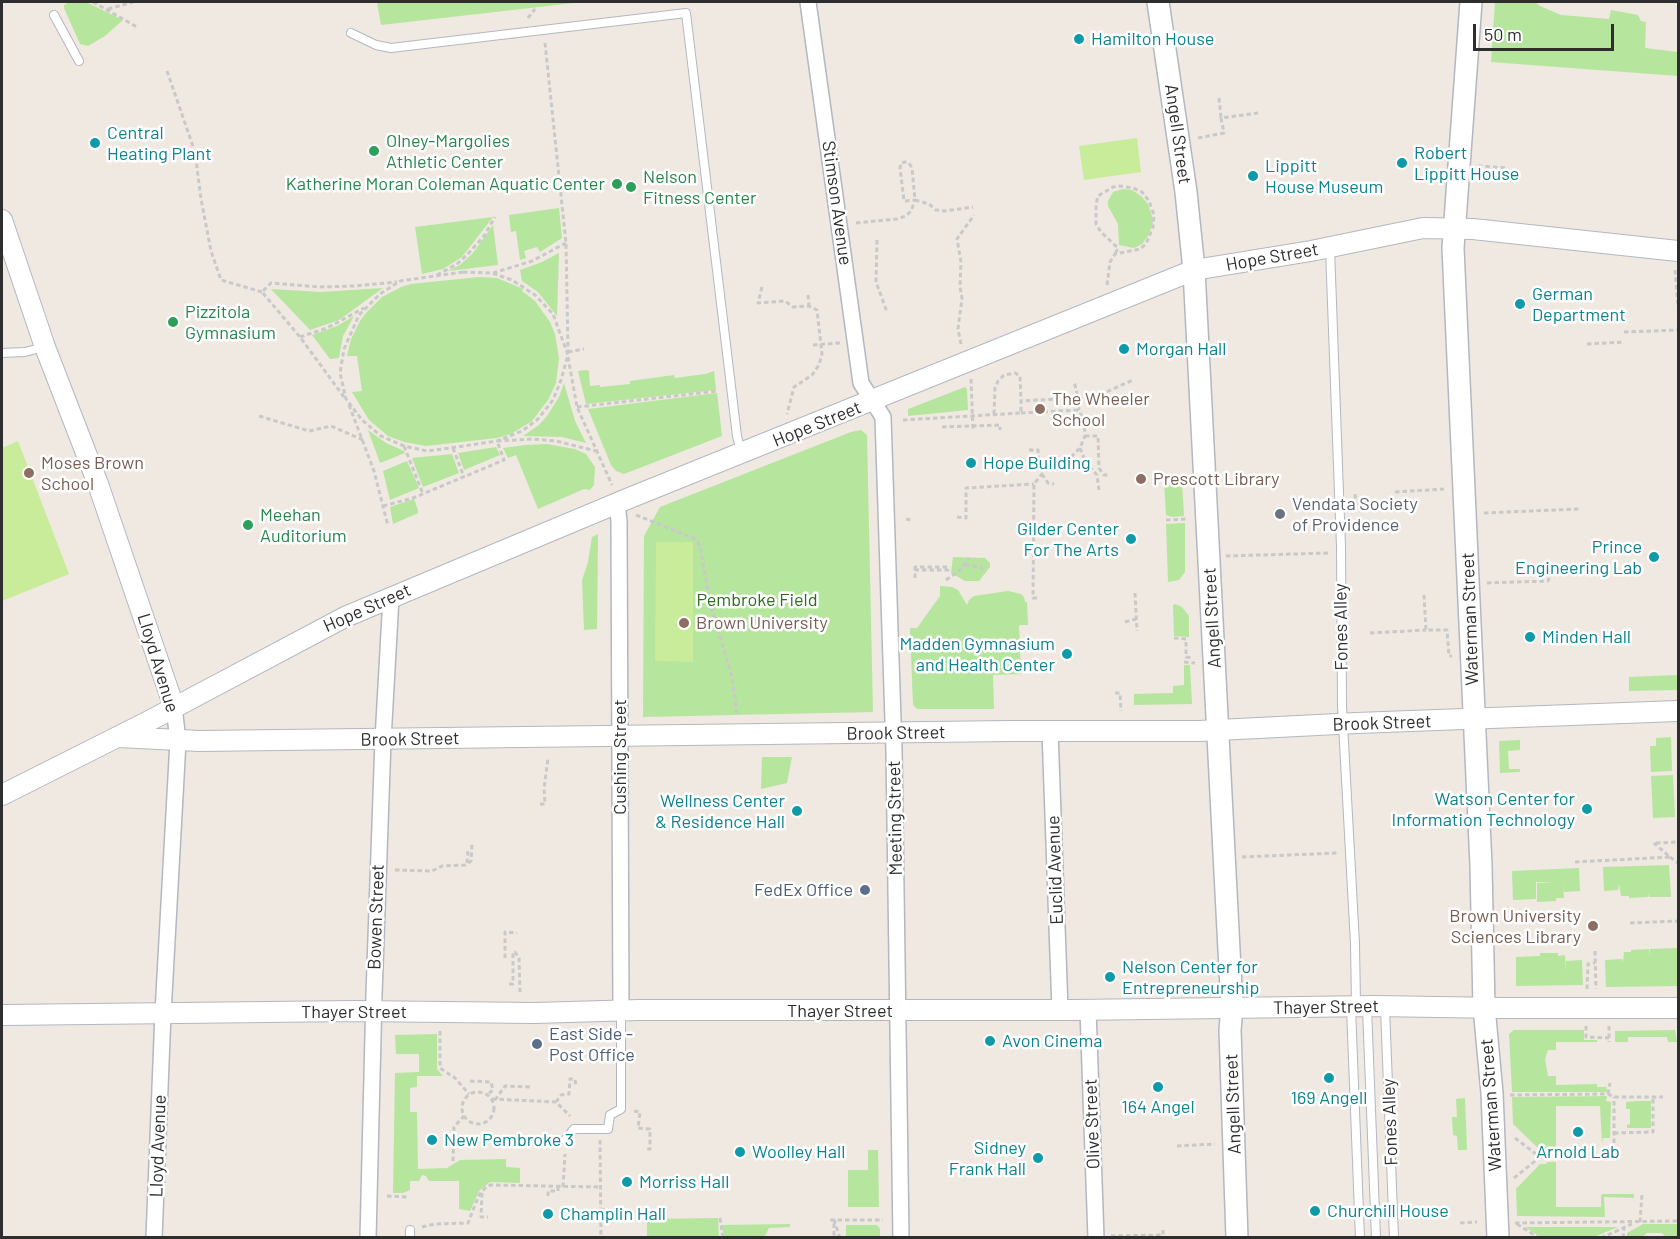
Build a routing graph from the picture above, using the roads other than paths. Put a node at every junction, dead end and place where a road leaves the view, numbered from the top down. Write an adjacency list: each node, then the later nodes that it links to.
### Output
1 (808, 2): 14 (street, Stimson Avenue)
2 (1158, 2): 11 (main road, Angell Street)
3 (1471, 2): 8 (main road, Waterman Street)
4 (54, 15): 6 (lane)
5 (351, 33): 15 (lane)
6 (79, 61)
7 (2, 220): 12 (street, Lloyd Avenue)
8 (1455, 228): 9 (street, Hope Street); 10 (street, Hope Street); 20 (main road, Waterman Street)
9 (1330, 248): 11 (street, Hope Street); 21 (lane, Fones Alley)
10 (1677, 260)
11 (1194, 270): 14 (street, Hope Street); 22 (main road, Angell Street)
12 (45, 347): 13 (lane); 18 (street, Lloyd Avenue)
13 (2, 353)
14 (872, 402): 15 (street, Hope Street); 24 (street, Meeting Street)
15 (742, 454): 16 (street, Hope Street)
16 (614, 494): 17 (street, Hope Street); 25 (street, Cushing Street)
17 (391, 597): 18 (street, Hope Street); 27 (street, Bowen Street)
18 (174, 707): 26 (street, Hope Street); 28 (street, Lloyd Avenue)
19 (1678, 711): 20 (street, Brook Street)
20 (1474, 719): 21 (street, Brook Street); 31 (main road, Waterman Street)
21 (1343, 723): 22 (street, Brook Street); 30 (lane, Fones Alley)
22 (1218, 730): 23 (street, Brook Street); 32 (main road, Angell Street)
23 (1050, 731): 24 (street, Brook Street); 34 (street, Euclid Avenue)
24 (893, 733): 25 (street, Brook Street); 38 (street, Meeting Street)
25 (620, 736): 27 (street, Brook Street); 37 (street, Cushing Street)
26 (114, 737): 28 (street, Brook Street); 29 (street, Hope Street)
27 (383, 740): 28 (street, Brook Street); 36 (street, Bowen Street)
28 (178, 741): 39 (street, Lloyd Avenue)
29 (2, 795)
30 (1365, 1006): 31 (street, Thayer Street); 32 (street, Thayer Street); 47 (lane, Fones Alley); 48 (lane); 49 (lane, Fones Alley)
31 (1484, 1007): 33 (street, Thayer Street); 50 (main road, Waterman Street)
32 (1232, 1008): 35 (street, Thayer Street); 46 (main road, Angell Street)
33 (1678, 1008)
34 (1060, 1010): 35 (street, Thayer Street); 38 (street, Thayer Street)
35 (1088, 1010): 42 (street, Olive Street)
36 (373, 1011): 37 (street, Thayer Street); 39 (street, Thayer Street); 44 (street, Bowen Street)
37 (621, 1011): 38 (street, Thayer Street); 41 (lane)
38 (896, 1011): 45 (street, Meeting Street)
39 (163, 1013): 40 (street, Thayer Street); 43 (street, Lloyd Avenue)
40 (2, 1016)
41 (565, 1140)
42 (1103, 1237)
43 (154, 1238)
44 (368, 1238)
45 (901, 1238)
46 (1237, 1238)
47 (1360, 1238)
48 (1376, 1238)
49 (1394, 1238)
50 (1498, 1238)

